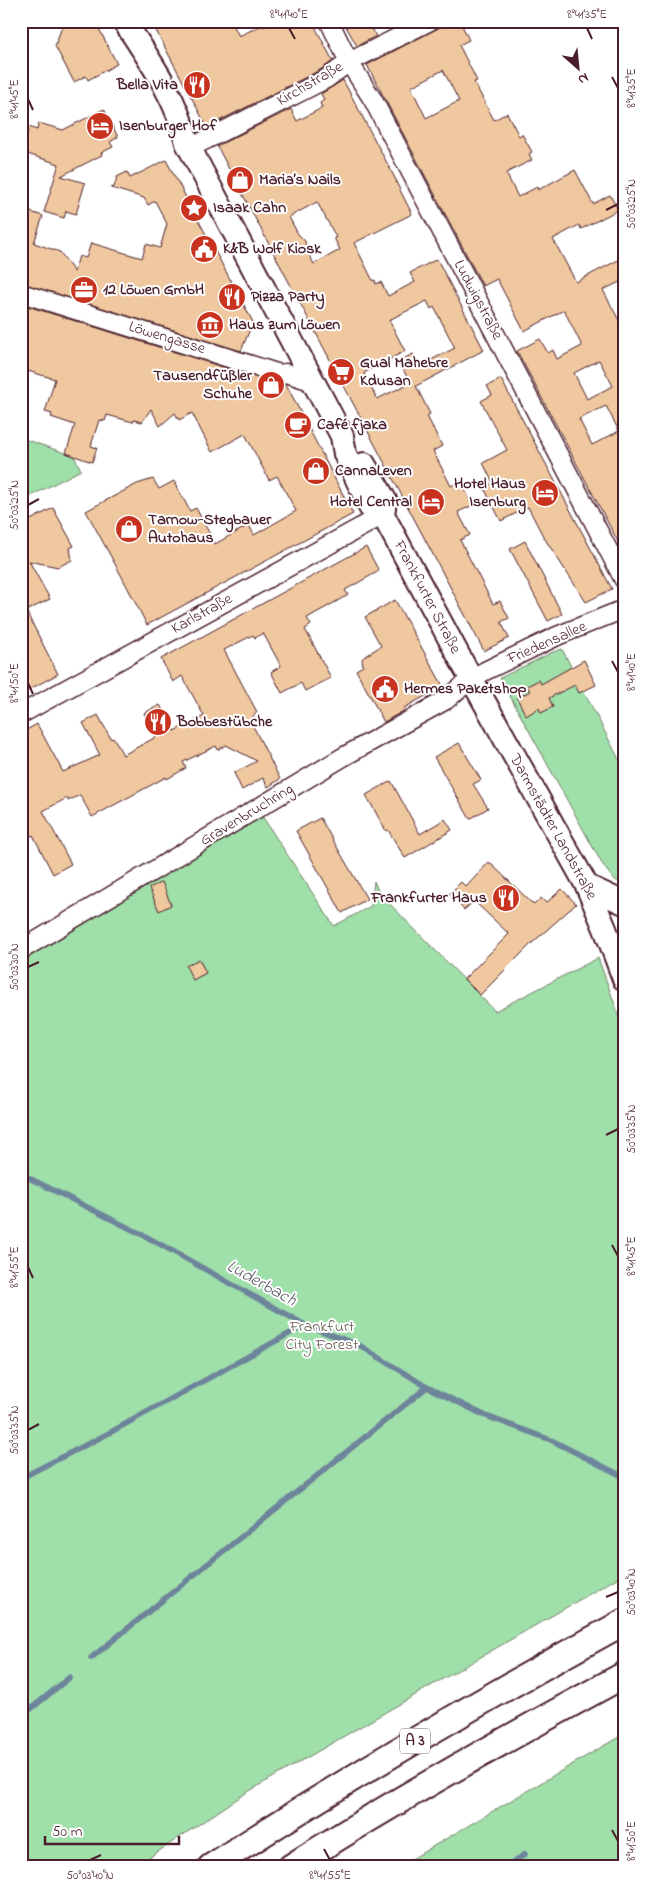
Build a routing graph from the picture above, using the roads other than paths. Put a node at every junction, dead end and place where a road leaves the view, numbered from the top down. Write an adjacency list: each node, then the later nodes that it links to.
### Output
1 (123, 21): 5 (main road, Frankfurter Straße)
2 (329, 21): 4 (street, Ludwigstraße)
3 (430, 21): 4 (street, Kirchstraße)
4 (349, 62): 5 (street, Kirchstraße); 9 (street, Ludwigstraße)
5 (188, 145): 7 (main road, Frankfurter Straße)
6 (21, 293): 7 (street, Löwengasse)
7 (314, 382): 8 (main road, Frankfurter Straße)
8 (383, 515): 11 (main road, Frankfurter Straße); 12 (street, Karlstraße)
9 (624, 580)
10 (624, 609): 11 (street, Friedensallee)
11 (471, 679): 13 (main road, Darmstädter Landstraße); 16 (street, Gravenbruchring)
12 (21, 714)
13 (587, 886): 14 (main road); 15 (main road, Darmstädter Landstraße)
14 (624, 903)
15 (615, 930): 17 (main road, Darmstädter Landstraße)
16 (21, 950)
17 (624, 979)
18 (624, 1622): 20 (highway, A 3)
19 (624, 1675): 21 (highway)
20 (211, 1867)
21 (291, 1867)

